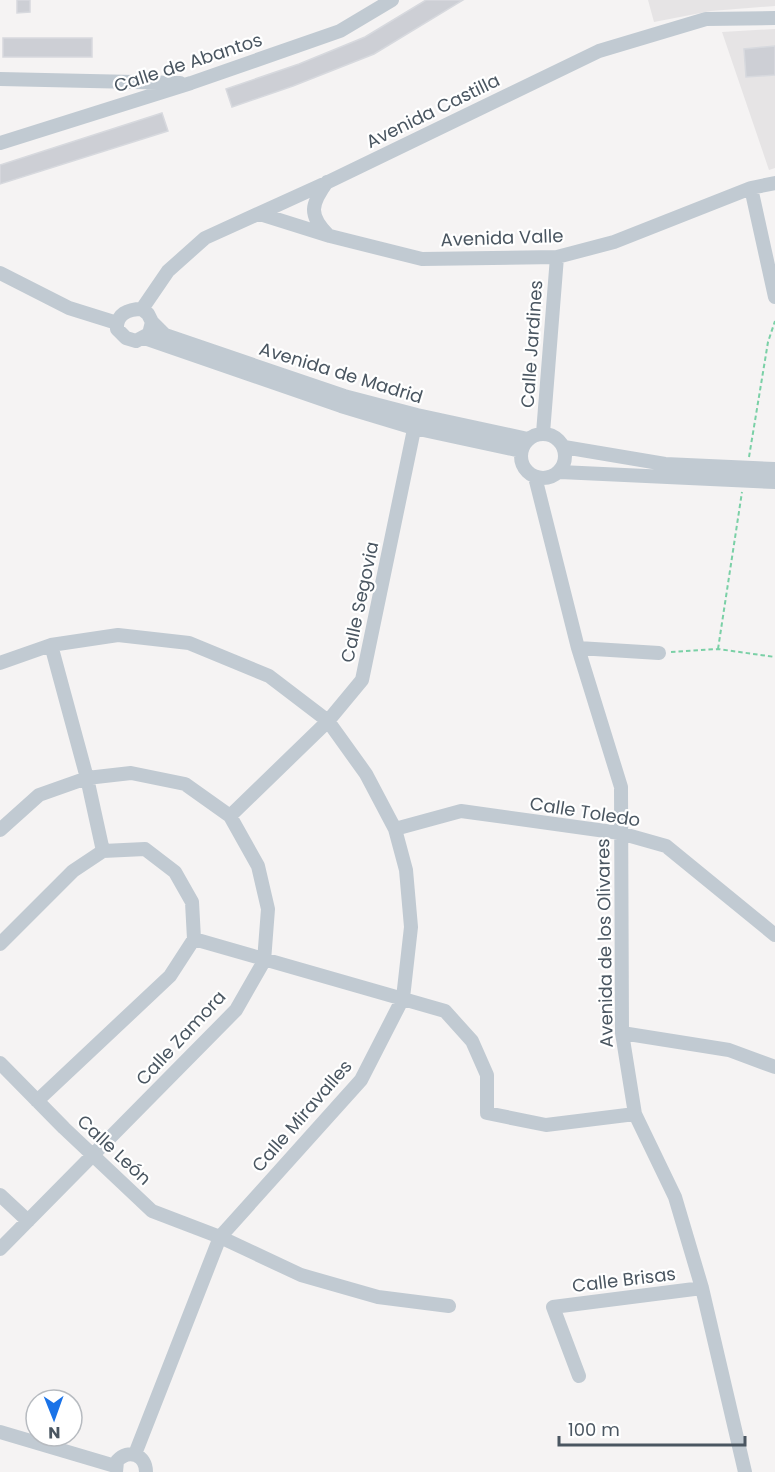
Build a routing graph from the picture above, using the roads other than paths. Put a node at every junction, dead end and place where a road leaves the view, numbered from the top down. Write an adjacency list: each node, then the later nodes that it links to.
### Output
1 (386, 2): 4 (street, Calle de Abantos)
2 (775, 18): 6 (street, Avenida Castilla)
3 (0, 79): 4 (street)
4 (191, 83): 5 (street, Calle de Abantos)
5 (0, 143)
6 (328, 182): 9 (street, Avenida Castilla); 10 (street)
7 (775, 183): 8 (street, Avenida Valle)
8 (751, 188): 11 (street, Avenida Valle); 13 (street)
9 (260, 213): 10 (street, Avenida Valle); 14 (street, Avenida Castilla)
10 (330, 237): 11 (street, Avenida Valle)
11 (557, 257): 19 (street, Calle Jardines)
12 (0, 273): 16 (street)
13 (775, 297)
14 (142, 309): 15 (street); 16 (street)
15 (152, 322): 17 (street); 18 (street, Avenida de Madrid)
16 (117, 323): 17 (street)
17 (144, 338): 18 (street, Avenida de Madrid)
18 (416, 421): 20 (street, Avenida de Madrid); 31 (street, Calle Segovia)
19 (543, 433): 20 (street); 21 (street)
20 (524, 445): 25 (street)
21 (564, 447): 23 (street); 24 (street)
22 (775, 469): 24 (street)
23 (560, 472): 24 (street); 25 (street)
24 (746, 474): 26 (street)
25 (535, 477): 28 (street, Avenida de los Olivares)
26 (775, 482)
27 (51, 645): 30 (street, Calle Miravalles); 31 (street, Calle Miravalles); 32 (street)
28 (578, 648): 29 (street); 36 (street, Avenida de los Olivares)
29 (659, 653)
30 (0, 663)
31 (328, 721): 33 (street, Calle Segovia); 35 (street, Calle Miravalles)
32 (87, 778): 33 (street, Calle Zamora); 34 (street, Calle Zamora); 37 (street)
33 (230, 816): 41 (street, Calle Zamora)
34 (0, 830)
35 (395, 830): 36 (street, Calle Toledo); 42 (street, Calle Miravalles)
36 (620, 832): 38 (street, Calle Toledo); 43 (street, Avenida de los Olivares)
37 (103, 851): 39 (street); 40 (street)
38 (775, 935)
39 (194, 939): 41 (street); 46 (street)
40 (0, 944)
41 (264, 961): 42 (street); 48 (street, Calle Zamora)
42 (402, 998): 47 (street); 51 (street, Calle Miravalles)
43 (622, 1033): 45 (street); 47 (street, Avenida de los Olivares)
44 (0, 1063): 46 (street, Calle León)
45 (775, 1067)
46 (38, 1101): 48 (street, Calle León)
47 (635, 1114): 53 (street, Avenida de los Olivares)
48 (95, 1155): 50 (street, Calle Zamora); 51 (street, Calle León)
49 (0, 1194): 50 (street)
50 (27, 1221): 52 (street, Calle Zamora)
51 (220, 1237): 54 (street, Calle León); 57 (street, Calle Miravalles)
52 (0, 1249)
53 (702, 1288): 55 (street, Calle Brisas); 60 (street, Avenida de los Olivares)
54 (448, 1306)
55 (579, 1377)
56 (0, 1432): 58 (street)
57 (135, 1454): 58 (street); 59 (street)
58 (116, 1469)
59 (146, 1472)
60 (745, 1472)

